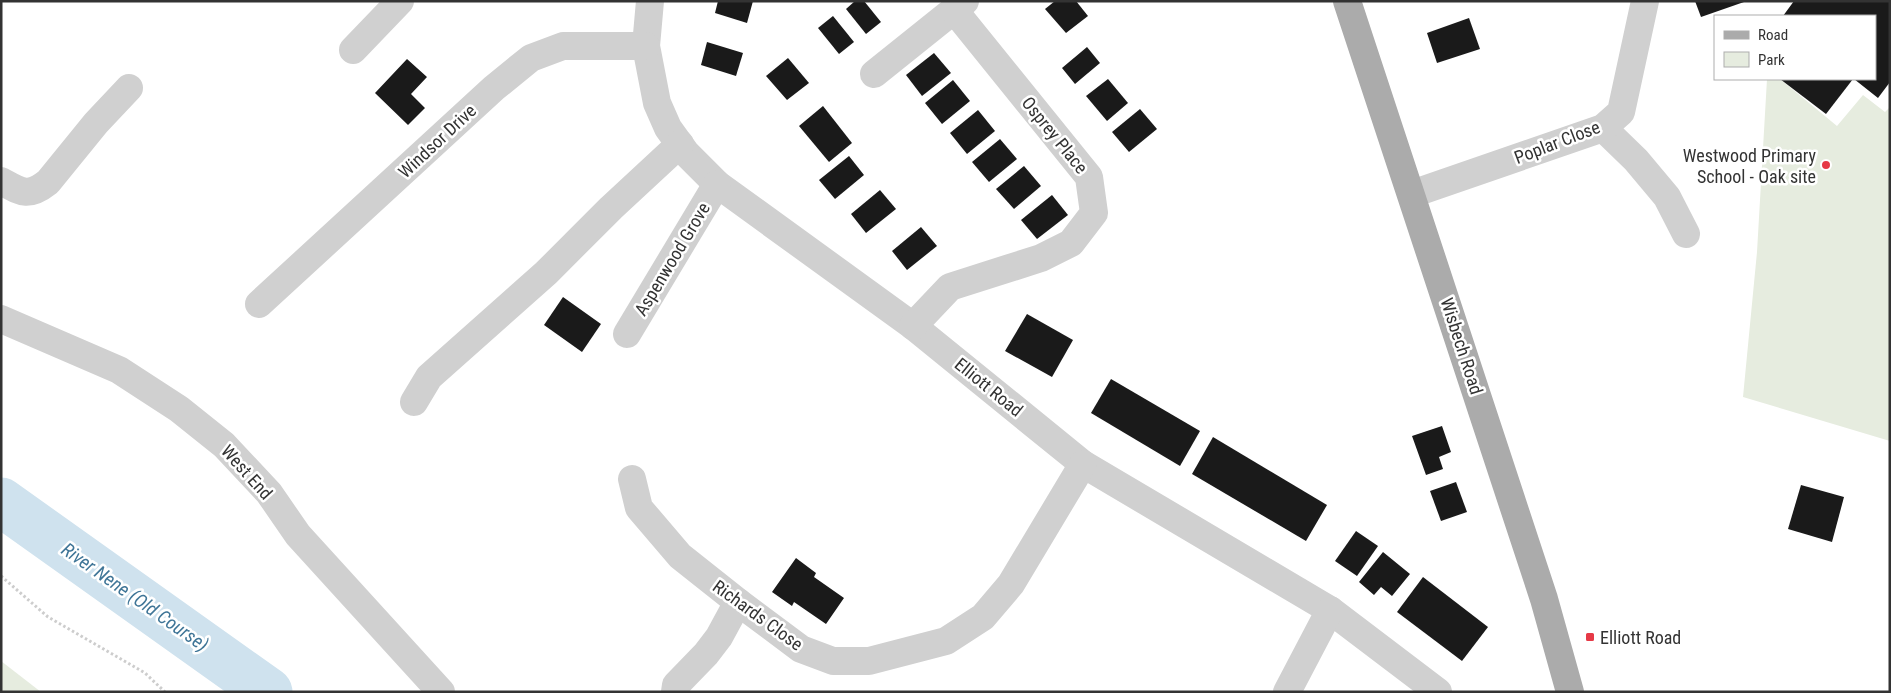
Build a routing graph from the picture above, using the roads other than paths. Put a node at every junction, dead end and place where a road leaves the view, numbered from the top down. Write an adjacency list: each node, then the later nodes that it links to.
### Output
1 (400, 1): 7 (street)
2 (650, 1): 6 (street, Elliott Road)
3 (1347, 1): 14 (main road, Wisbech Road)
4 (1645, 1): 10 (street, Poplar Close)
5 (960, 6): 8 (street, Osprey Place); 18 (street, Osprey Place)
6 (646, 46): 11 (street, Elliott Road); 16 (street, Windsor Drive)
7 (353, 50)
8 (874, 74)
9 (129, 88): 12 (street)
10 (1603, 128): 14 (street, Poplar Close); 15 (street)
11 (680, 144): 13 (street, Elliott Road); 20 (street)
12 (1, 181)
13 (717, 184): 18 (street, Elliott Road); 19 (street, Aspenwood Grove)
14 (1412, 194): 29 (main road, Wisbech Road)
15 (1686, 234)
16 (259, 304)
17 (1, 319): 25 (street, West End)
18 (913, 326): 21 (street, Elliott Road)
19 (627, 334)
20 (414, 402)
21 (1083, 464): 23 (street, Richards Close); 24 (street, Elliott Road)
22 (632, 479): 23 (street, Richards Close)
23 (738, 602): 26 (street)
24 (1330, 610): 27 (street); 28 (street, Elliott Road)
25 (441, 692)
26 (675, 692)
27 (1287, 692)
28 (1438, 692)
29 (1570, 692)

